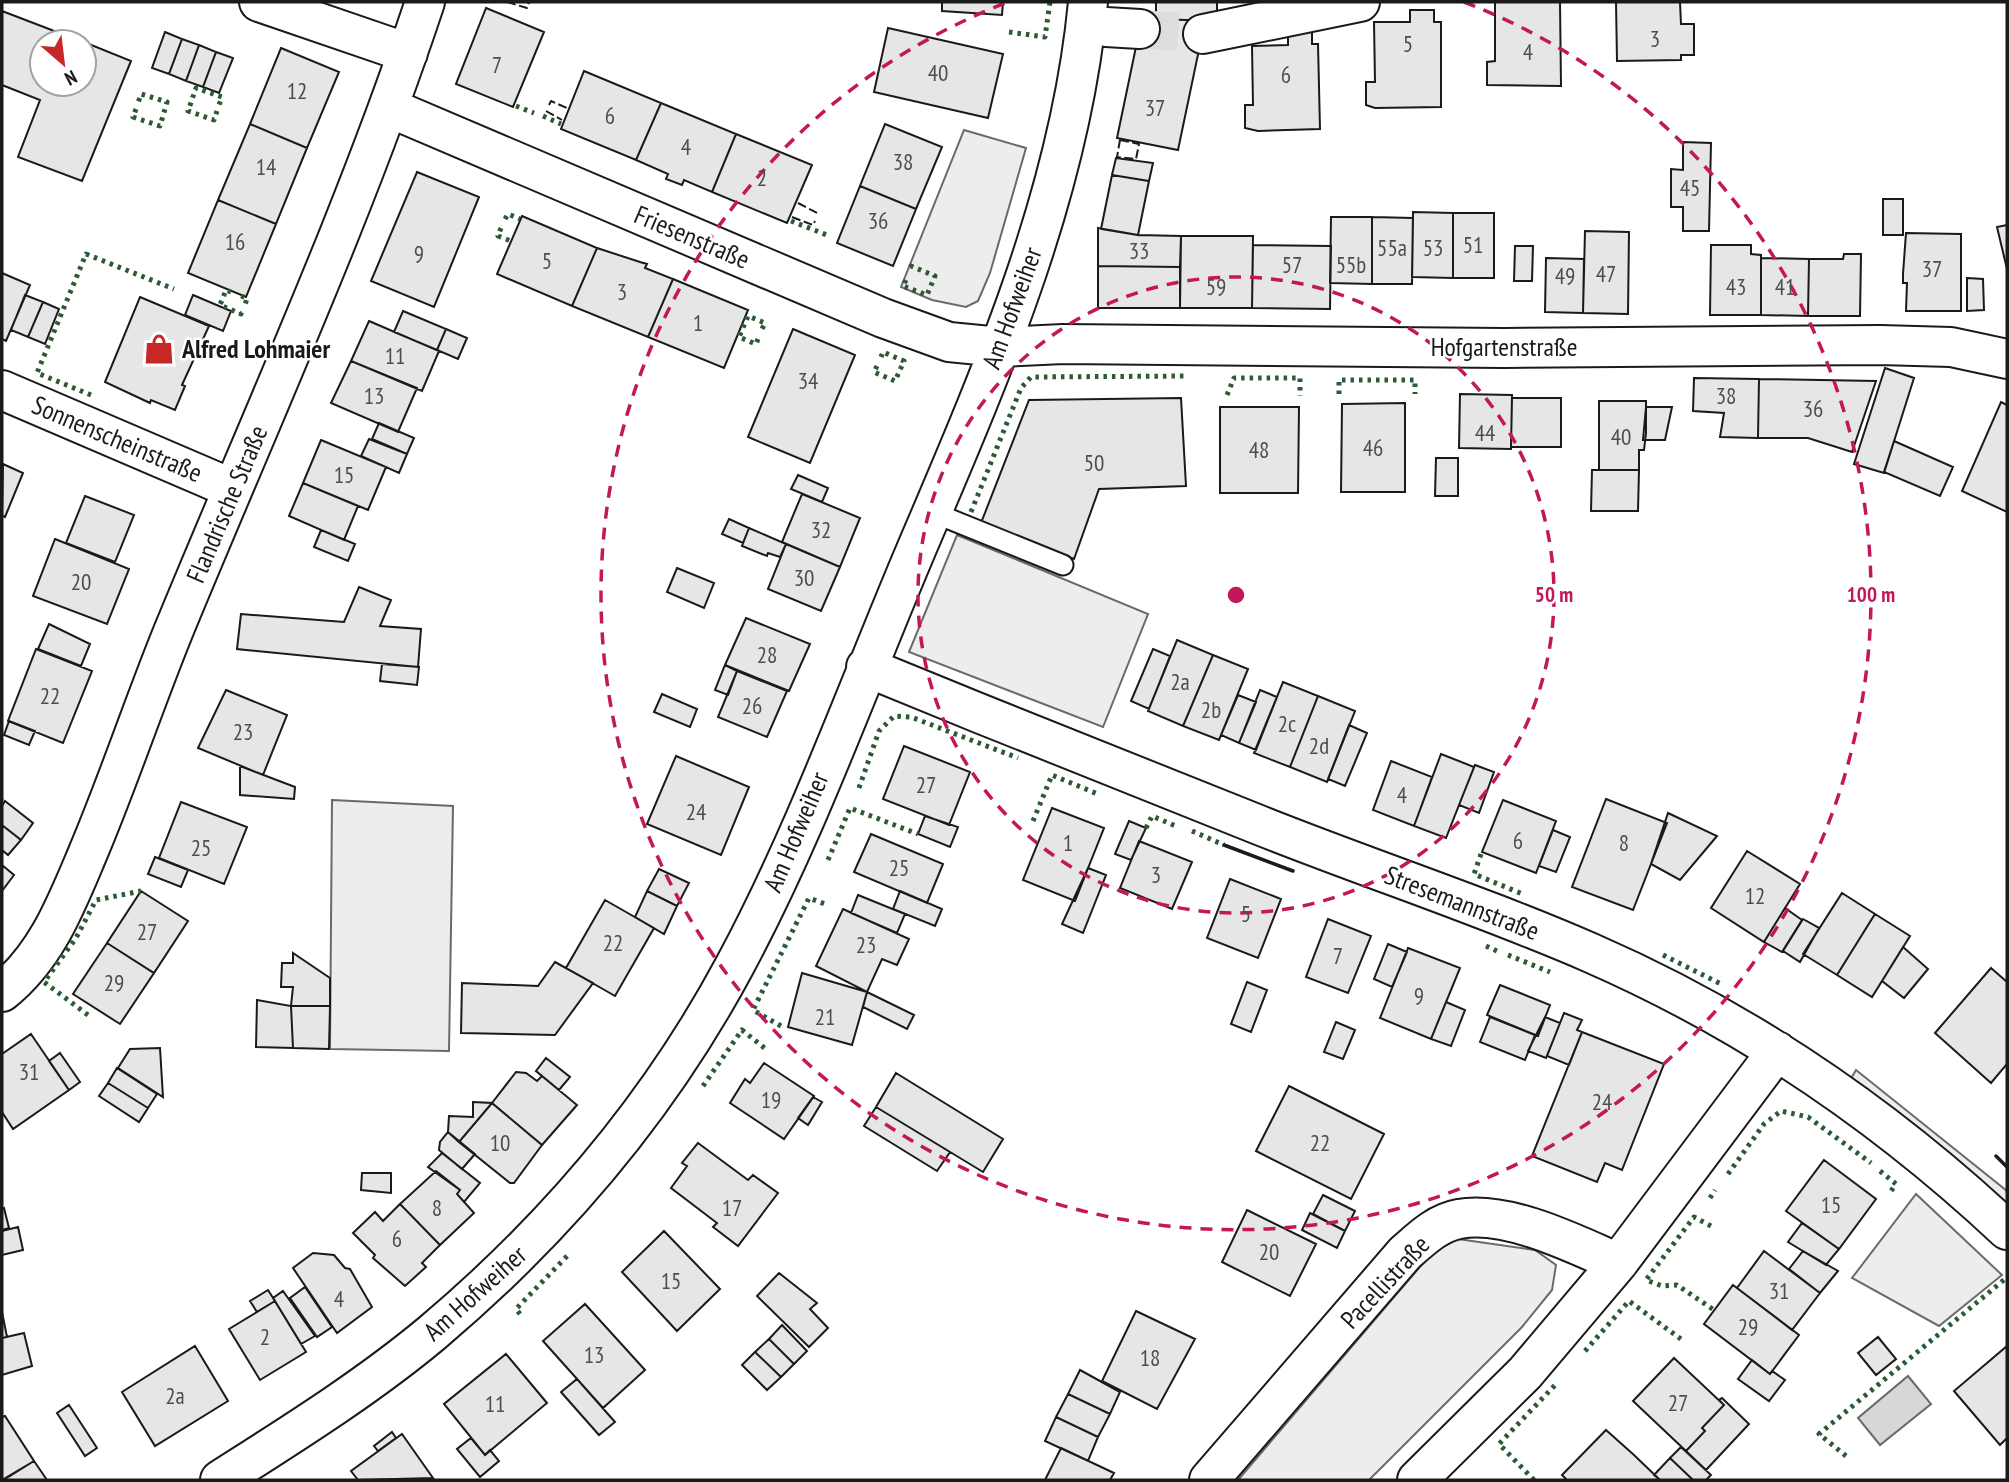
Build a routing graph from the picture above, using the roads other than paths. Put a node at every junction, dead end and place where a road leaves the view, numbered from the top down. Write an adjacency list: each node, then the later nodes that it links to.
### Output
1 (259, 2): 6 (street)
2 (425, 2): 6 (street, Flandrische Straße)
3 (1360, 2): 5 (street)
4 (1111, 19): 8 (street, Am Hofweiher)
5 (1203, 34)
6 (408, 53): 7 (street, Flandrische Straße)
7 (390, 108): 8 (street, Friesenstraße); 11 (street, Flandrische Straße)
8 (1000, 347): 9 (street, Hofgartenstraße); 12 (street, Am Hofweiher)
9 (2007, 359)
10 (2, 390): 11 (street, Sonnenscheinstraße)
11 (233, 489): 15 (street, Flandrische Straße)
12 (932, 512): 13 (lane); 14 (street, Am Hofweiher)
13 (1063, 565)
14 (866, 667): 16 (street, Stresemannstraße); 19 (street, Am Hofweiher)
15 (2, 992)
16 (1777, 1051): 17 (street, Stresemannstraße); 18 (street)
17 (2007, 1230)
18 (1618, 1264): 20 (street, Pacellistraße); 21 (street)
19 (220, 1480)
20 (1209, 1480)
21 (1417, 1480)

